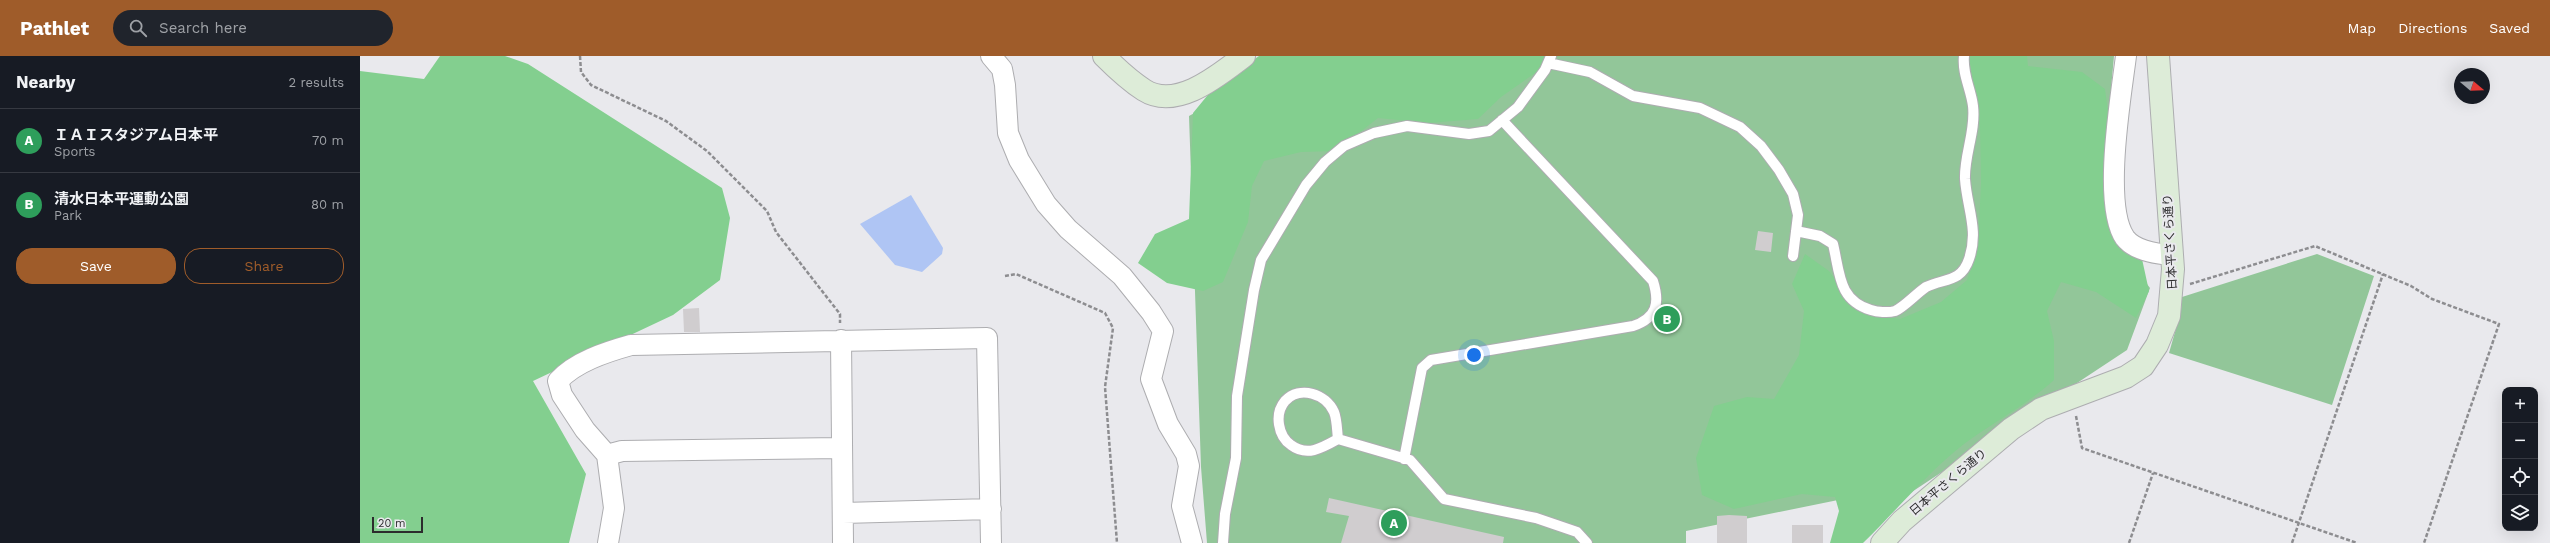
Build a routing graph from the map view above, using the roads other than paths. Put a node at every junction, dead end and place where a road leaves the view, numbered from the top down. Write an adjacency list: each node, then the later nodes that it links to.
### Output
1 (991, 56): 22 (street)
2 (1104, 56): 3 (street)
3 (1244, 56)
4 (1964, 56): 9 (lane)
5 (2126, 56): 10 (street)
6 (2158, 56): 10 (street, 日本平さくら通り)
7 (1549, 60): 8 (lane); 9 (lane)
8 (1502, 120): 16 (lane); 23 (lane)
9 (1796, 231): 11 (lane)
10 (2172, 255): 25 (street, 日本平さくら通り)
11 (1793, 256)
12 (841, 340): 14 (street); 15 (street); 17 (street)
13 (1338, 439): 13 (lane); 16 (lane)
14 (841, 448): 15 (street); 18 (street)
15 (607, 455): 19 (street)
16 (1404, 459): 24 (lane)
17 (991, 509): 18 (street); 21 (street)
18 (843, 512): 20 (street)
19 (608, 543)
20 (843, 543)
21 (991, 543)
22 (1192, 543)
23 (1223, 543)
24 (1587, 543)
25 (1882, 543)

